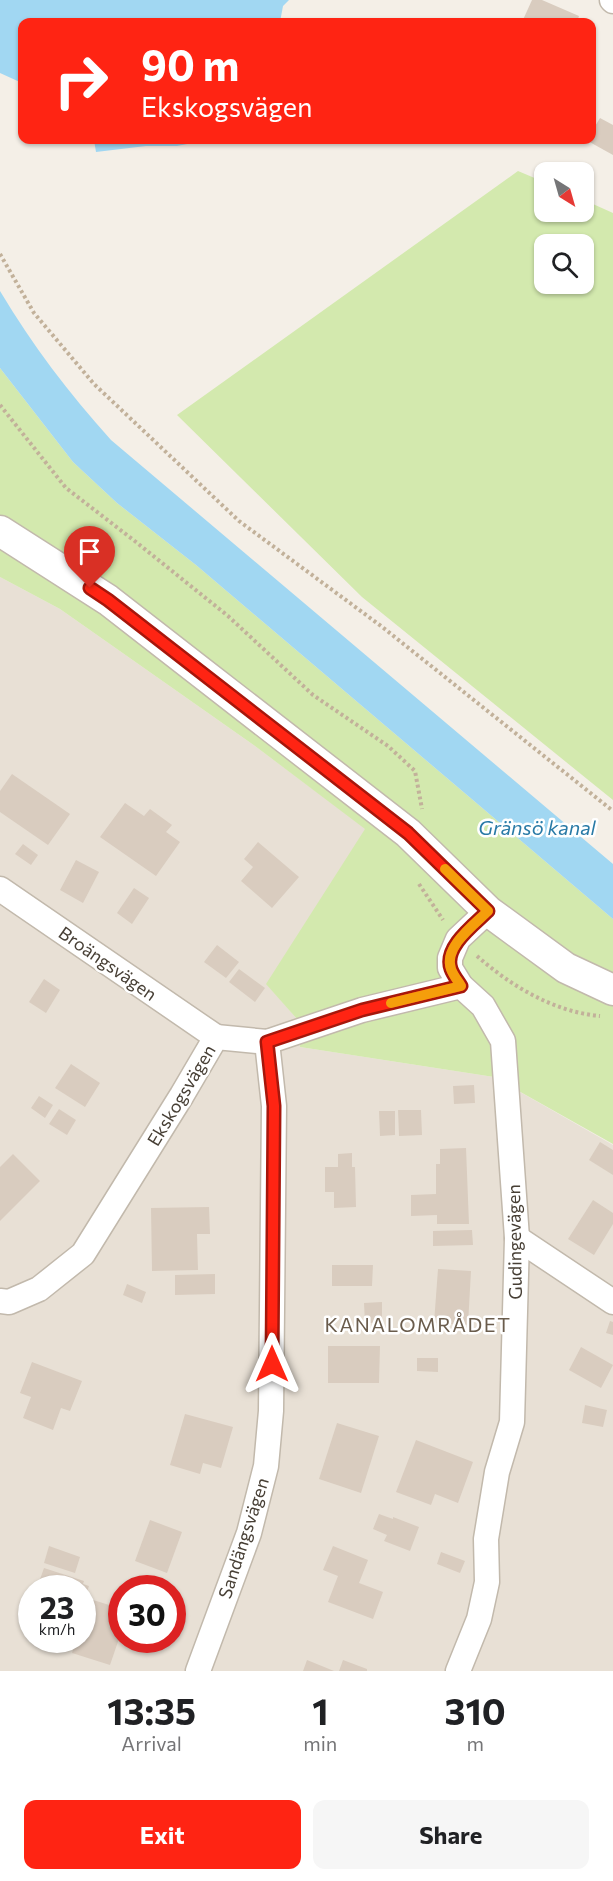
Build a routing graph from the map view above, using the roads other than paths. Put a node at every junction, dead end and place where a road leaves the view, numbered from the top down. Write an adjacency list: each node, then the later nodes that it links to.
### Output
1 (0, 531): 3 (street)
2 (0, 890): 6 (street, Broängsvägen)
3 (488, 911): 4 (street, Gudingevägen); 5 (street)
4 (461, 986): 7 (street, Ekskogsvägen); 8 (street, Gudingevägen)
5 (613, 990)
6 (216, 1037): 7 (street, Ekskogsvägen); 9 (street, Ekskogsvägen)
7 (267, 1042): 11 (street, Sandängsvägen)
8 (517, 1238): 10 (street); 12 (street, Gudingevägen)
9 (0, 1301)
10 (613, 1302)
11 (198, 1671)
12 (458, 1671)

